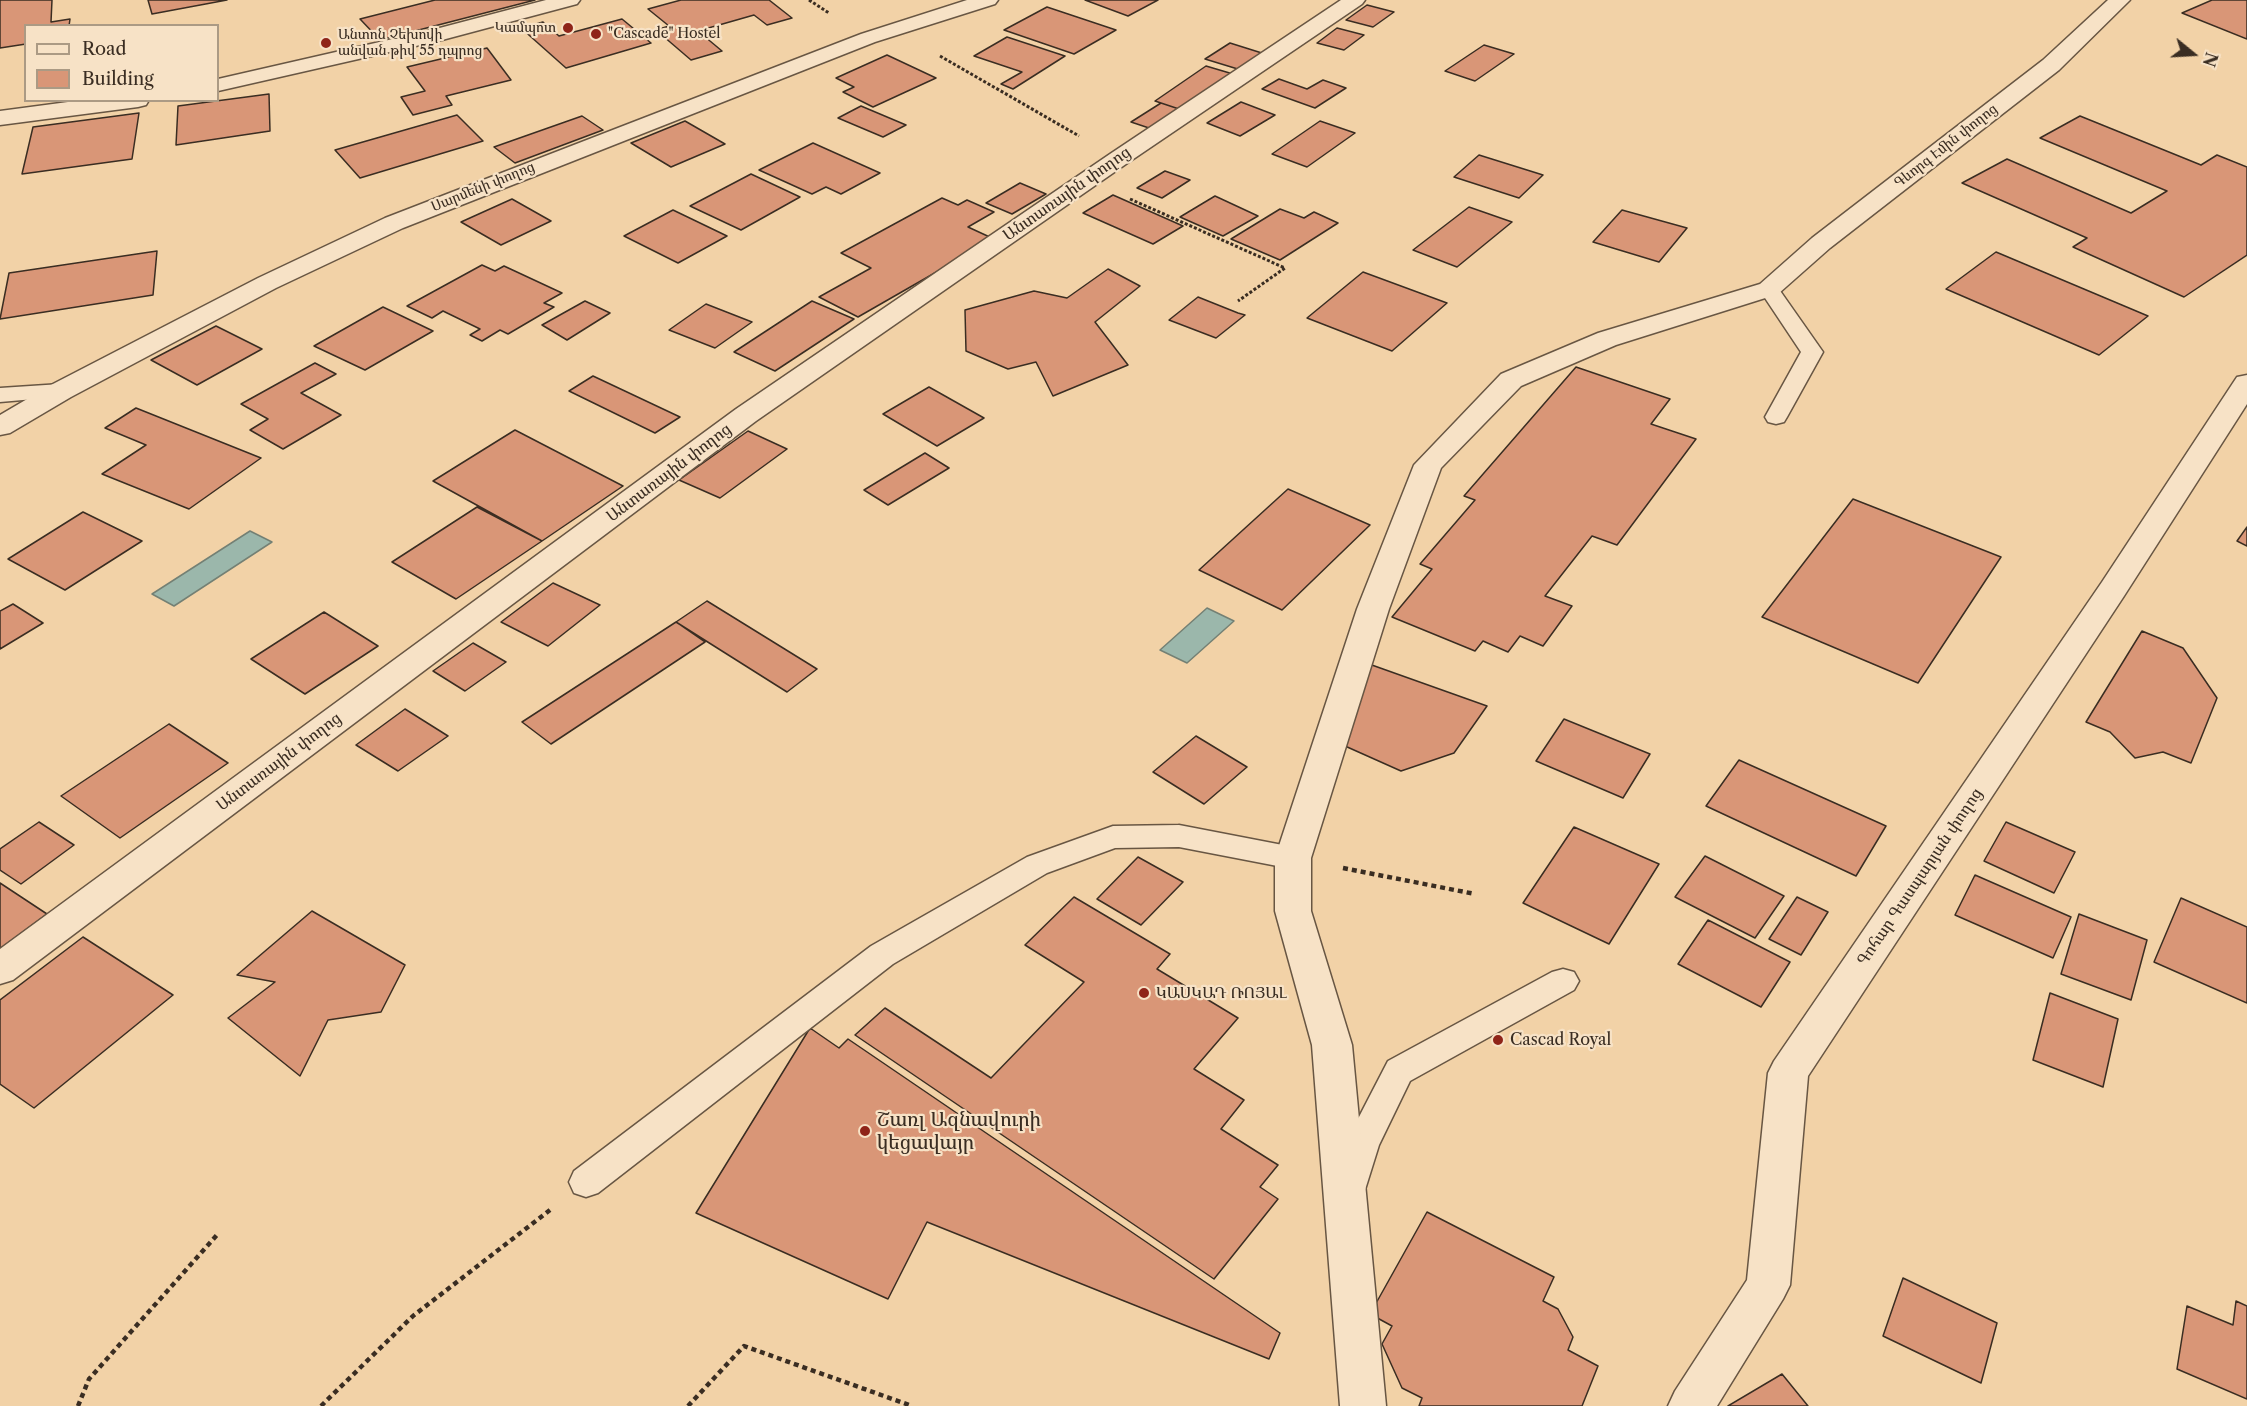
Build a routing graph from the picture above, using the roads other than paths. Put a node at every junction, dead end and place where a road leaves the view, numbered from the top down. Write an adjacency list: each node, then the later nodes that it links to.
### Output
1 (570, 0): 5 (street)
2 (988, 0): 10 (street, Սարմենի փողոց)
3 (1355, 0): 15 (street, Անտառային փողոց)
4 (2120, 0): 8 (street, Գևորգ Էմին փողոց)
5 (219, 85)
6 (123, 102): 7 (street)
7 (0, 118)
8 (1769, 289): 12 (lane); 14 (street)
9 (2247, 382): 20 (street, Գոհար Գասպարյան փողոց)
10 (61, 391): 11 (lane); 13 (street, Սարմենի փողոց)
11 (0, 395)
12 (1776, 417)
13 (0, 427)
14 (1293, 858): 17 (lane); 18 (street)
15 (0, 969)
16 (1563, 981): 18 (lane)
17 (586, 1182)
18 (1347, 1200): 19 (street)
19 (1363, 1406)
20 (1691, 1406)

